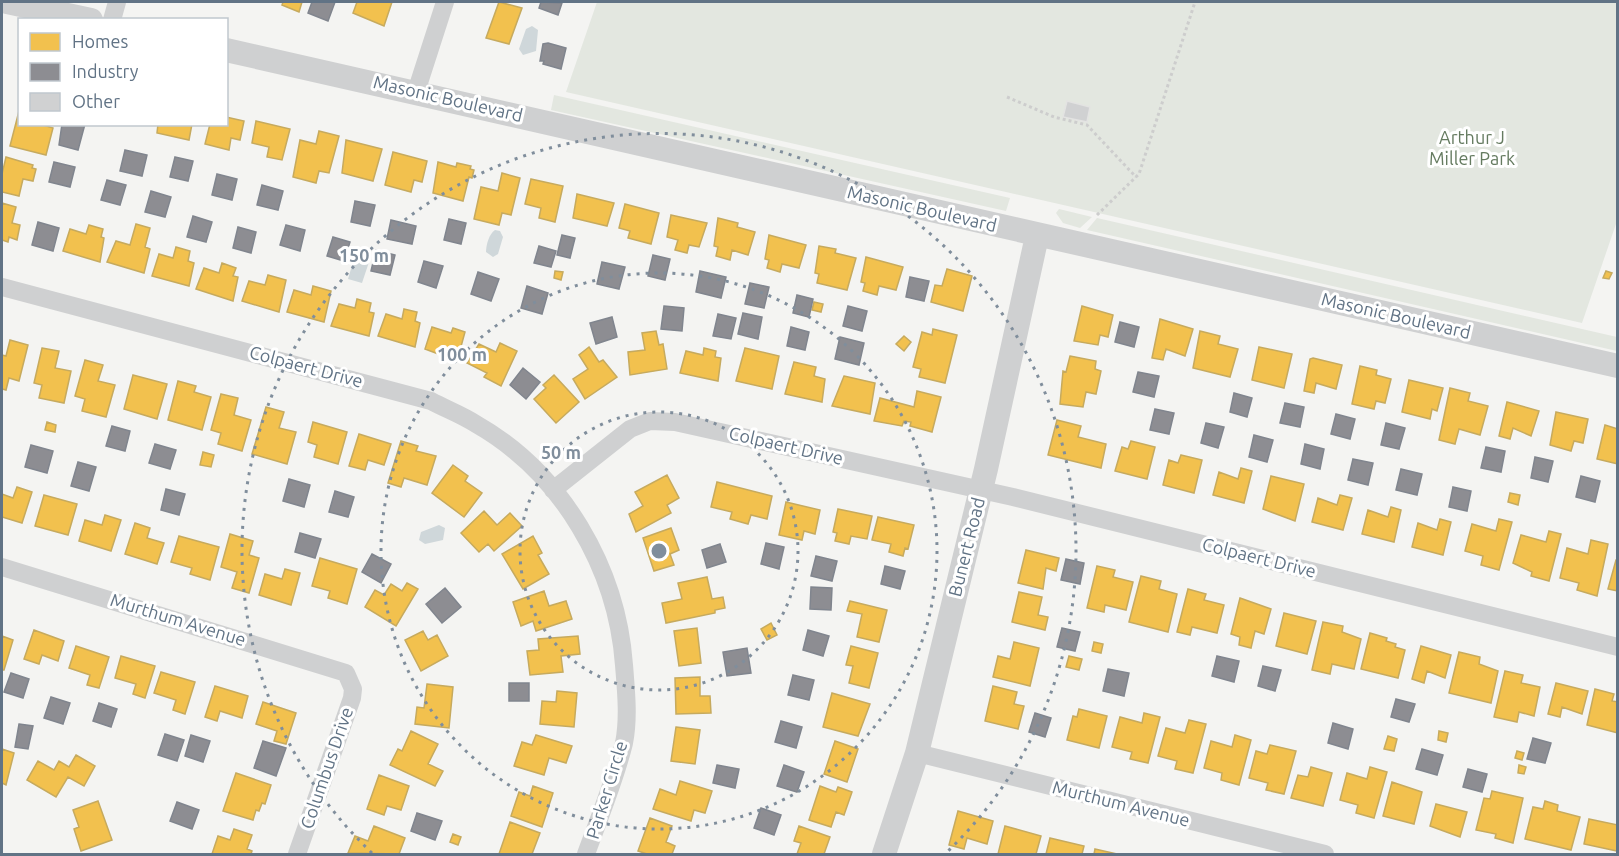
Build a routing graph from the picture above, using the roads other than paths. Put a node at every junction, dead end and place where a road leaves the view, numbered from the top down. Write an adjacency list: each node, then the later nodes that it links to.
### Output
1 (7, 2): 4 (street)
2 (117, 2): 5 (street)
3 (445, 2): 7 (street)
4 (82, 18)
5 (113, 18)
6 (228, 50): 7 (street, Masonic Boulevard)
7 (416, 92): 8 (street, Masonic Boulevard)
8 (1037, 236): 10 (street, Masonic Boulevard); 12 (street, Bunert Road)
9 (2, 287): 11 (street, Colpaert Drive)
10 (1617, 366)
11 (553, 490): 12 (street, Colpaert Drive); 18 (street, Parker Circle)
12 (981, 490): 14 (street, Colpaert Drive); 16 (street, Bunert Road)
13 (2, 567): 15 (street, Murthum Avenue)
14 (1617, 647)
15 (351, 680): 17 (street, Columbus Drive)
16 (917, 753): 19 (street, Bunert Road); 20 (street, Murthum Avenue)
17 (297, 855)
18 (586, 855)
19 (884, 855)
20 (1325, 855)

